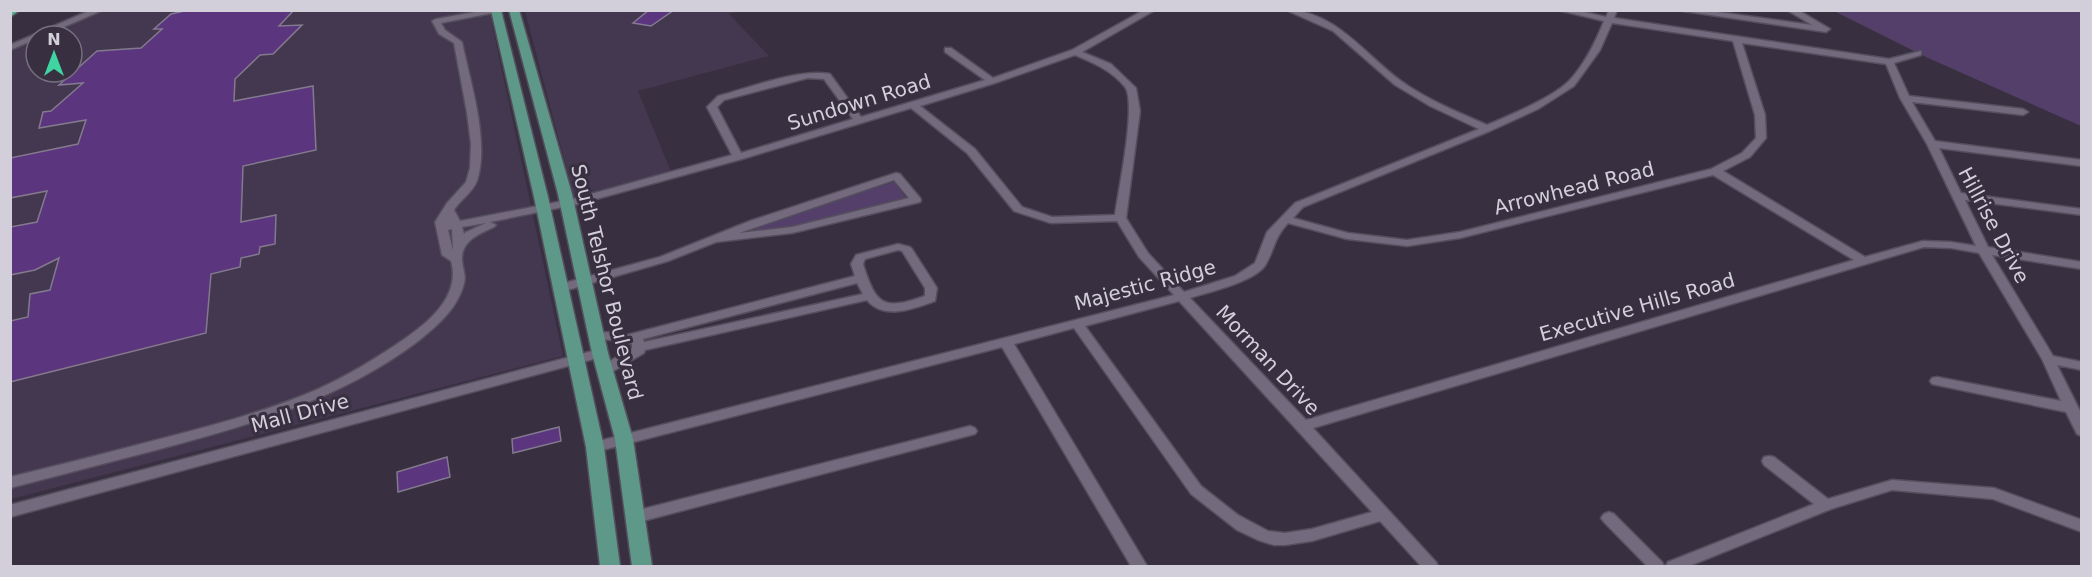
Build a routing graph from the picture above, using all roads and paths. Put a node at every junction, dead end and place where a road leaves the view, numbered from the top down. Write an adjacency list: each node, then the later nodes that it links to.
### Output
1 (99, 10): 12 (street)
2 (440, 10): 11 (street)
3 (514, 10): 31 (main road, South Telshor Boulevard)
4 (1152, 10): 17 (street, Sundown Road)
5 (1290, 10): 25 (street)
6 (1562, 10): 10 (street)
7 (1681, 10): 8 (street)
8 (1791, 10)
9 (499, 11): 11 (street); 33 (main road)
10 (1611, 15): 13 (street); 25 (street, Majestic Ridge)
11 (436, 21): 32 (street)
12 (65, 24)
13 (1737, 39): 19 (street); 29 (street, Arrowhead Road)
14 (24, 42): 15 (street)
15 (10, 48)
16 (948, 50): 20 (street)
17 (1075, 52): 20 (street, Sundown Road); 35 (street)
18 (1918, 52): 19 (street)
19 (1889, 62): 21 (street, Hillrise Drive)
20 (992, 81): 22 (street, Sundown Road)
21 (1905, 98): 23 (street); 26 (street, Hillrise Drive)
22 (913, 105): 24 (street, Sundown Road); 35 (street)
23 (2023, 112)
24 (859, 121): 27 (street, Sundown Road); 27 (street)
25 (1487, 129): 36 (street, Majestic Ridge)
26 (1932, 144): 28 (street); 30 (street, Hillrise Drive)
27 (738, 158): 31 (street, Sundown Road)
28 (2082, 163)
29 (1715, 171): 36 (street, Arrowhead Road); 43 (street)
30 (1957, 196): 34 (street); 41 (street, Hillrise Drive)
31 (567, 204): 33 (street, Sundown Road); 46 (main road, South Telshor Boulevard)
32 (449, 211): 37 (street); 38 (street); 39 (street)
33 (542, 211): 37 (street, Sundown Road); 47 (main road)
34 (2082, 212)
35 (1120, 218): 49 (street, Morman Drive)
36 (1285, 219): 49 (street, Majestic Ridge)
37 (490, 221): 38 (street, Sundown Road); 42 (street)
38 (457, 228): 39 (street, Sundown Road); 42 (street)
39 (443, 231): 42 (street)
40 (717, 239): 40 (street); 46 (street)
41 (1984, 251): 43 (street, Executive Hills Road); 44 (street, Executive Hills Road); 56 (street, Hillrise Drive)
42 (458, 252): 67 (street)
43 (1862, 260): 61 (street, Executive Hills Road)
44 (2082, 267)
45 (861, 278): 48 (street); 48 (street); 52 (street)
46 (585, 282): 47 (street); 51 (main road, South Telshor Boulevard)
47 (561, 288): 55 (main road)
48 (870, 296): 52 (street)
49 (1181, 297): 50 (street, Majestic Ridge); 61 (street, Morman Drive)
50 (1077, 324): 53 (street, Majestic Ridge); 70 (street)
51 (597, 336): 52 (street); 54 (main road, South Telshor Boulevard)
52 (634, 342): 58 (street)
53 (1006, 342): 64 (street, Majestic Ridge); 76 (street)
54 (600, 353): 55 (street, Mall Drive); 58 (main road, South Telshor Boulevard)
55 (576, 359): 65 (main road); 69 (street, Mall Drive)
56 (2048, 360): 57 (street); 60 (street, Hillrise Drive)
57 (2082, 366)
58 (605, 370): 64 (main road, South Telshor Boulevard)
59 (1937, 381): 60 (street)
60 (2071, 408): 63 (street, Hillrise Drive)
61 (1303, 426): 70 (street, Morman Drive)
62 (970, 431): 71 (street)
63 (2082, 431)
64 (624, 439): 65 (street, Majestic Ridge); 71 (main road, South Telshor Boulevard)
65 (595, 447): 74 (main road)
66 (1769, 461): 68 (street)
67 (10, 483)
68 (1826, 505): 73 (street); 79 (street)
69 (10, 511)
70 (1383, 514): 77 (street, Morman Drive)
71 (635, 517): 75 (main road, South Telshor Boulevard)
72 (1609, 518): 78 (street)
73 (2082, 526)
74 (610, 567)
75 (642, 567)
76 (1139, 567)
77 (1430, 567)
78 (1656, 567)
79 (1674, 567)

